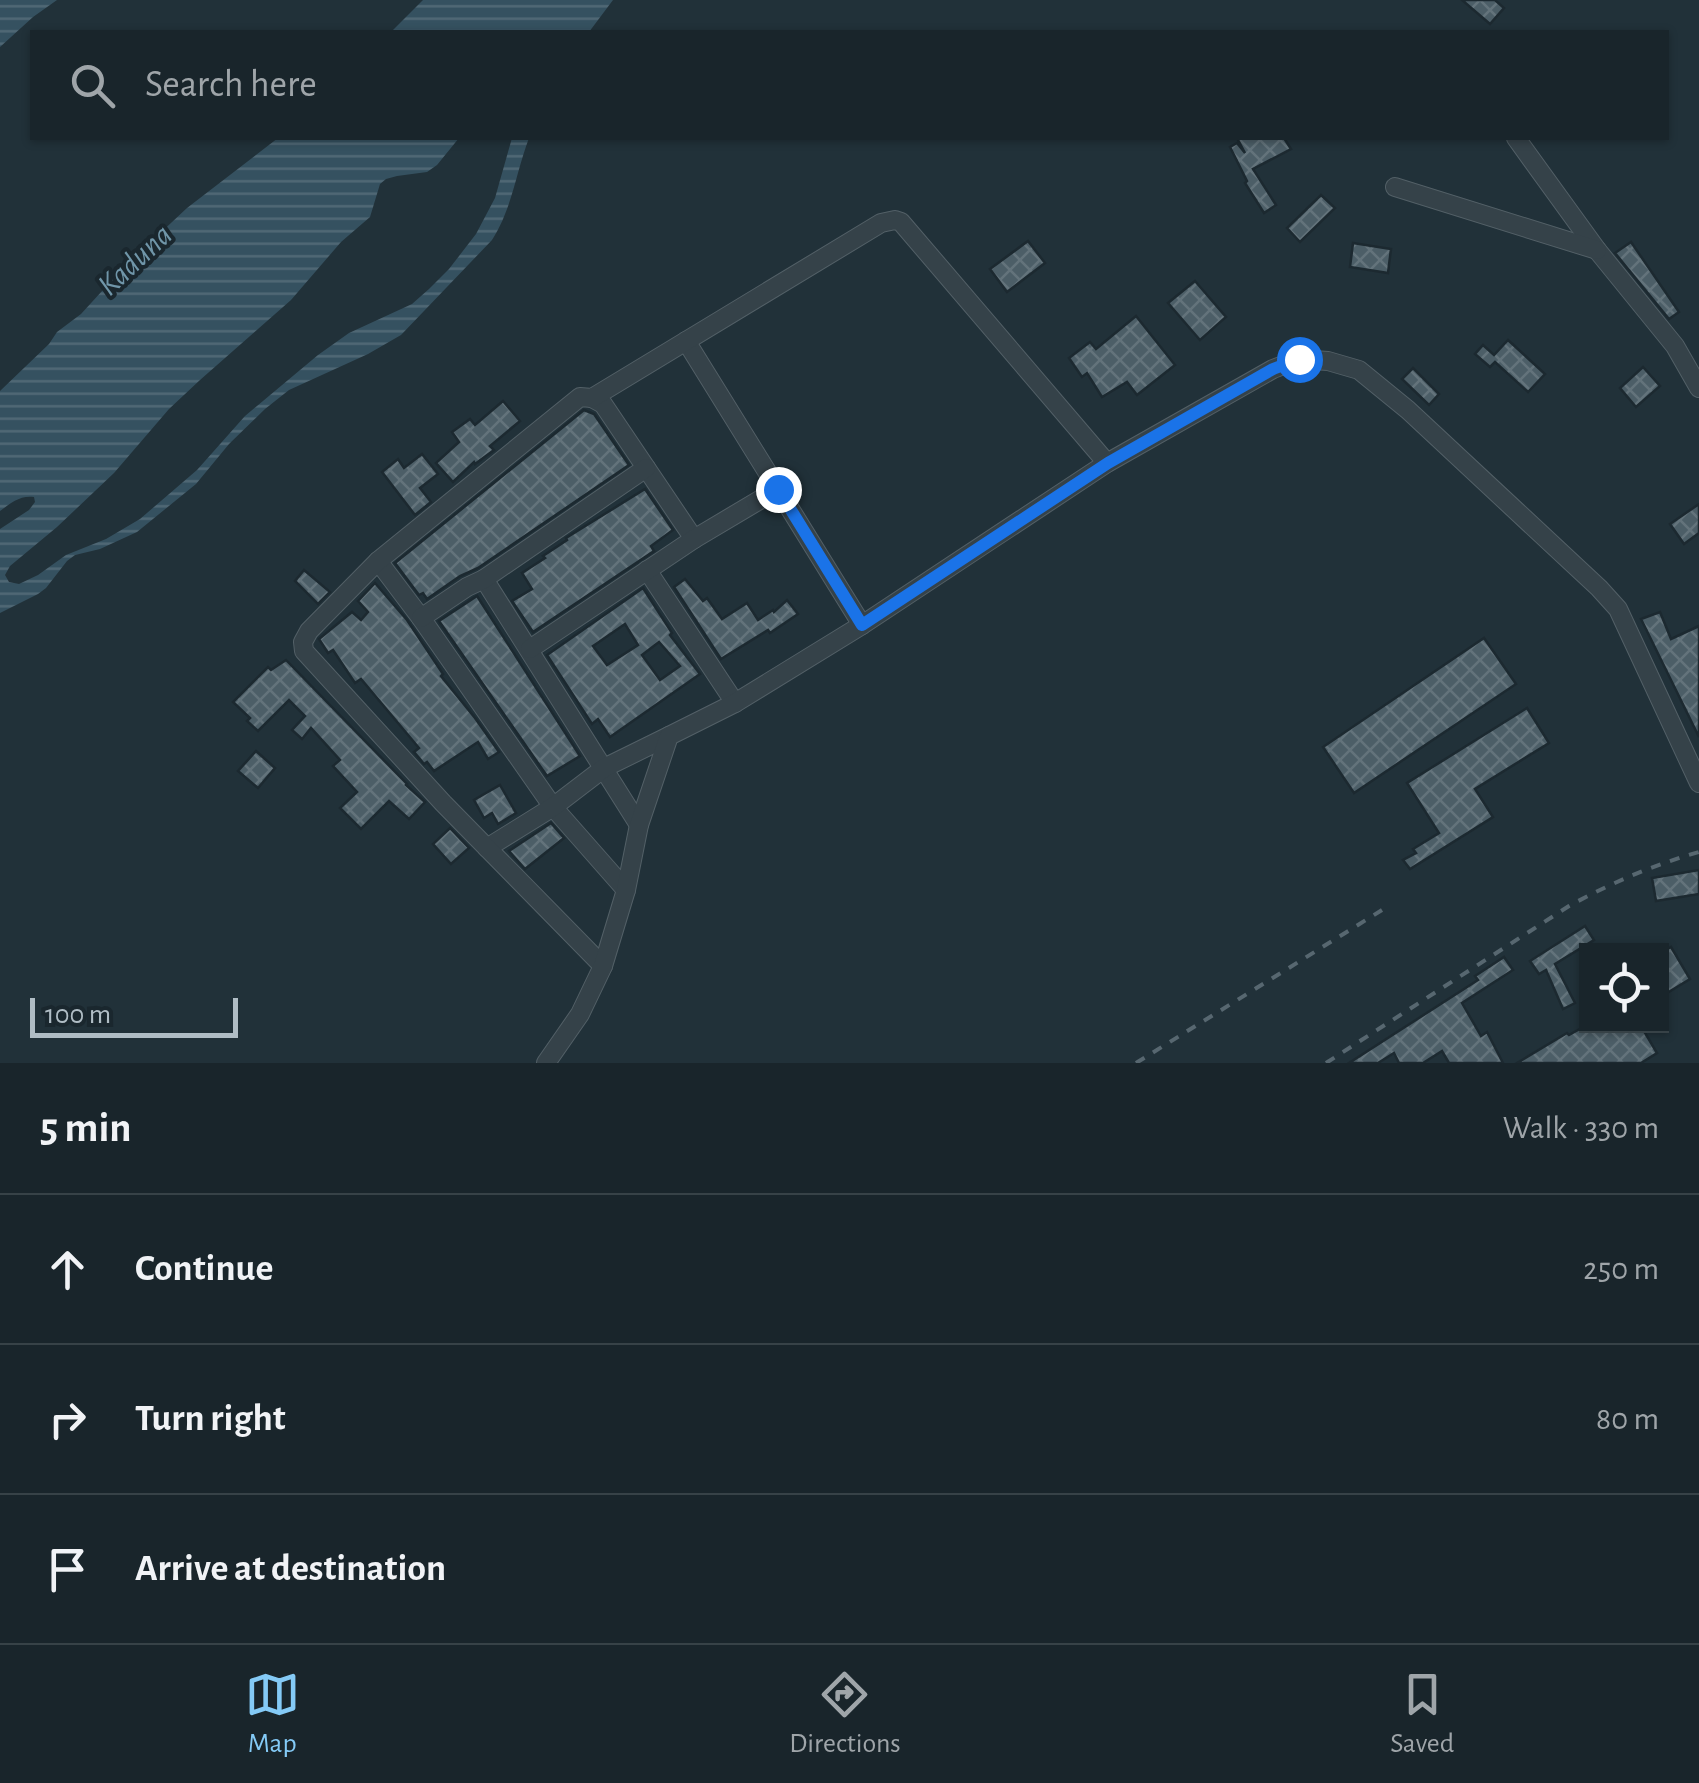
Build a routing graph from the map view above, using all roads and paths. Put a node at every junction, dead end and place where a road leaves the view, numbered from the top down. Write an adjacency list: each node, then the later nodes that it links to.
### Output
1 (1517, 140): 3 (street)
2 (1395, 187): 3 (street)
3 (1597, 250): 5 (street)
4 (686, 340): 6 (street); 7 (street); 9 (street)
5 (1699, 388)
6 (592, 398): 8 (street); 11 (street)
7 (1108, 463): 15 (street); 20 (street)
8 (646, 468): 10 (street); 13 (street)
9 (778, 489): 10 (street); 15 (street)
10 (694, 539): 12 (street)
11 (378, 561): 14 (street); 23 (street)
12 (647, 570): 16 (street); 17 (street)
13 (484, 579): 14 (street); 16 (street)
14 (421, 618): 21 (street)
15 (862, 625): 17 (street)
16 (530, 650): 19 (street)
17 (734, 703): 18 (street)
18 (670, 736): 19 (street); 22 (street)
19 (604, 768): 21 (street); 22 (street)
20 (1699, 783)
21 (553, 807): 23 (street); 24 (street)
22 (640, 826): 24 (street)
23 (488, 848): 25 (street)
24 (626, 890): 25 (street)
25 (602, 966): 26 (street)
26 (546, 1063)

